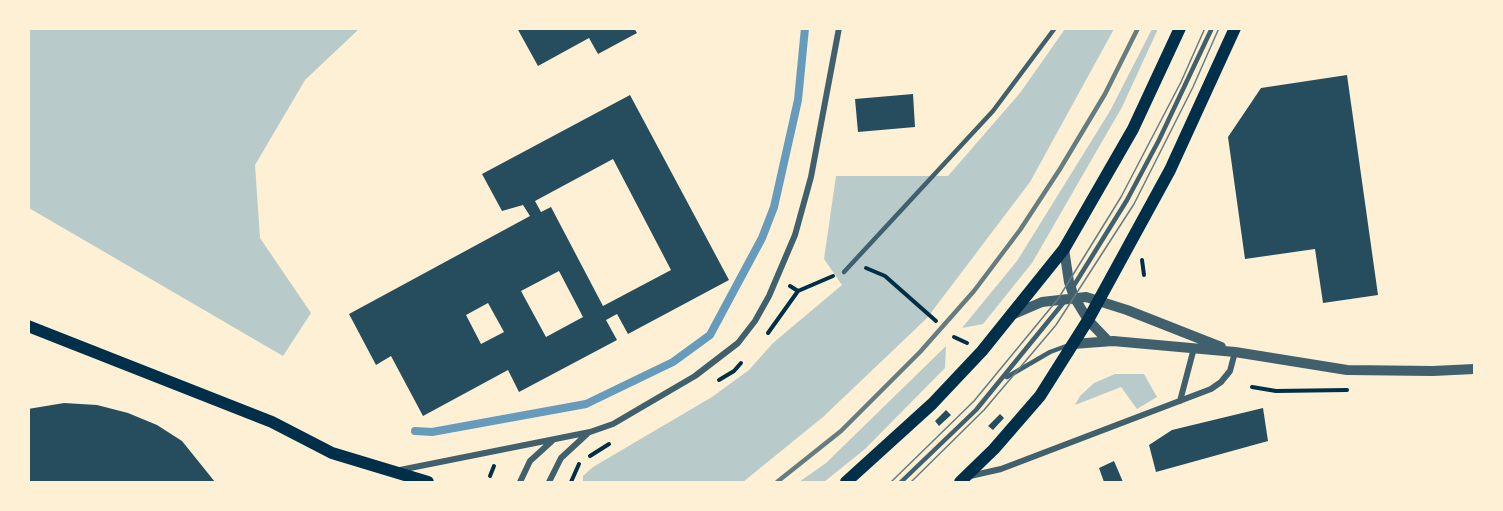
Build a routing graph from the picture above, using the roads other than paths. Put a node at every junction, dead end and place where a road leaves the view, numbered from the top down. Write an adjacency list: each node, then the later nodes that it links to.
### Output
1 (839, 28): 20 (street)
2 (1055, 28): 7 (lane)
3 (1180, 28): 6 (main road)
4 (1212, 28): 8 (lane)
5 (1235, 28): 9 (main road)
6 (1064, 249): 8 (street); 10 (main road)
7 (844, 272)
8 (1071, 295): 9 (street); 10 (street); 11 (street); 18 (lane)
9 (1097, 300): 11 (main road); 16 (street)
10 (1014, 314): 27 (main road)
11 (1088, 320): 13 (street); 14 (main road)
12 (28, 326): 22 (main road)
13 (1108, 341): 14 (street); 15 (street)
14 (1073, 344): 18 (lane); 23 (main road)
15 (1194, 348): 16 (street); 19 (street)
16 (1235, 352): 17 (street); 19 (street)
17 (1474, 369)
18 (1003, 380): 28 (lane)
19 (1180, 401): 23 (street)
20 (590, 432): 21 (street); 26 (street)
21 (555, 439): 22 (street); 25 (street)
22 (395, 471): 24 (main road)
23 (964, 479)
24 (428, 483)
25 (520, 483)
26 (549, 483)
27 (846, 483)
28 (901, 483)

